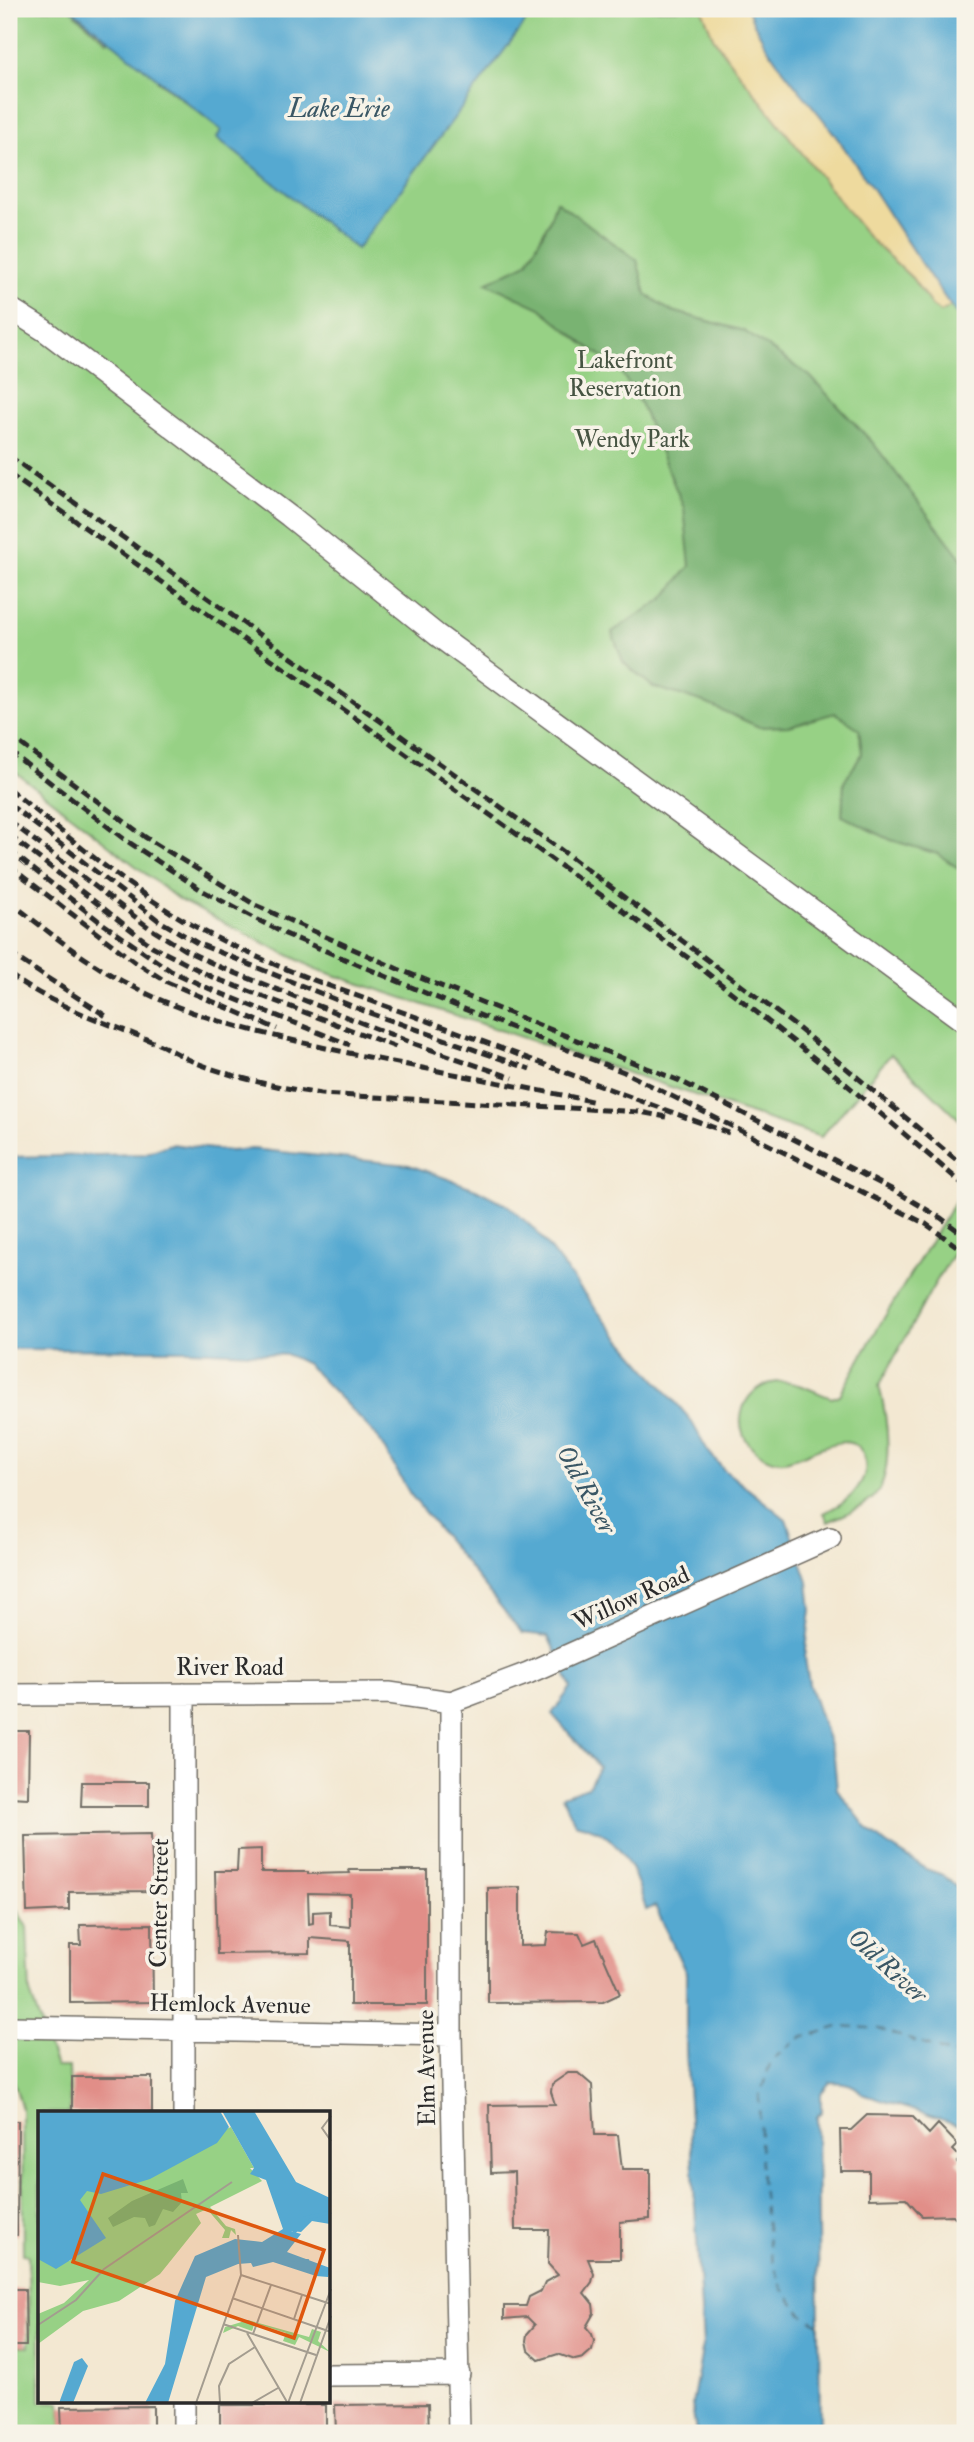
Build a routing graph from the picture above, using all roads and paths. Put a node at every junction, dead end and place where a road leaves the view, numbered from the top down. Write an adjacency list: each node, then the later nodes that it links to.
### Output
1 (9, 308): 2 (street)
2 (965, 1022)
3 (830, 1538): 6 (street, Willow Road)
4 (184, 1694): 5 (street, River Road); 6 (street, River Road); 8 (street, Center Street)
5 (9, 1695)
6 (451, 1702): 9 (street, Elm Avenue)
7 (9, 2027): 8 (street, Hemlock Avenue)
8 (184, 2029): 9 (street, Hemlock Avenue); 10 (street, Center Street)
9 (451, 2035): 11 (street, Elm Avenue)
10 (184, 2111)
11 (459, 2374): 12 (street); 15 (street, Elm Avenue)
12 (331, 2375)
13 (184, 2404): 14 (street)
14 (184, 2433)
15 (459, 2433)

